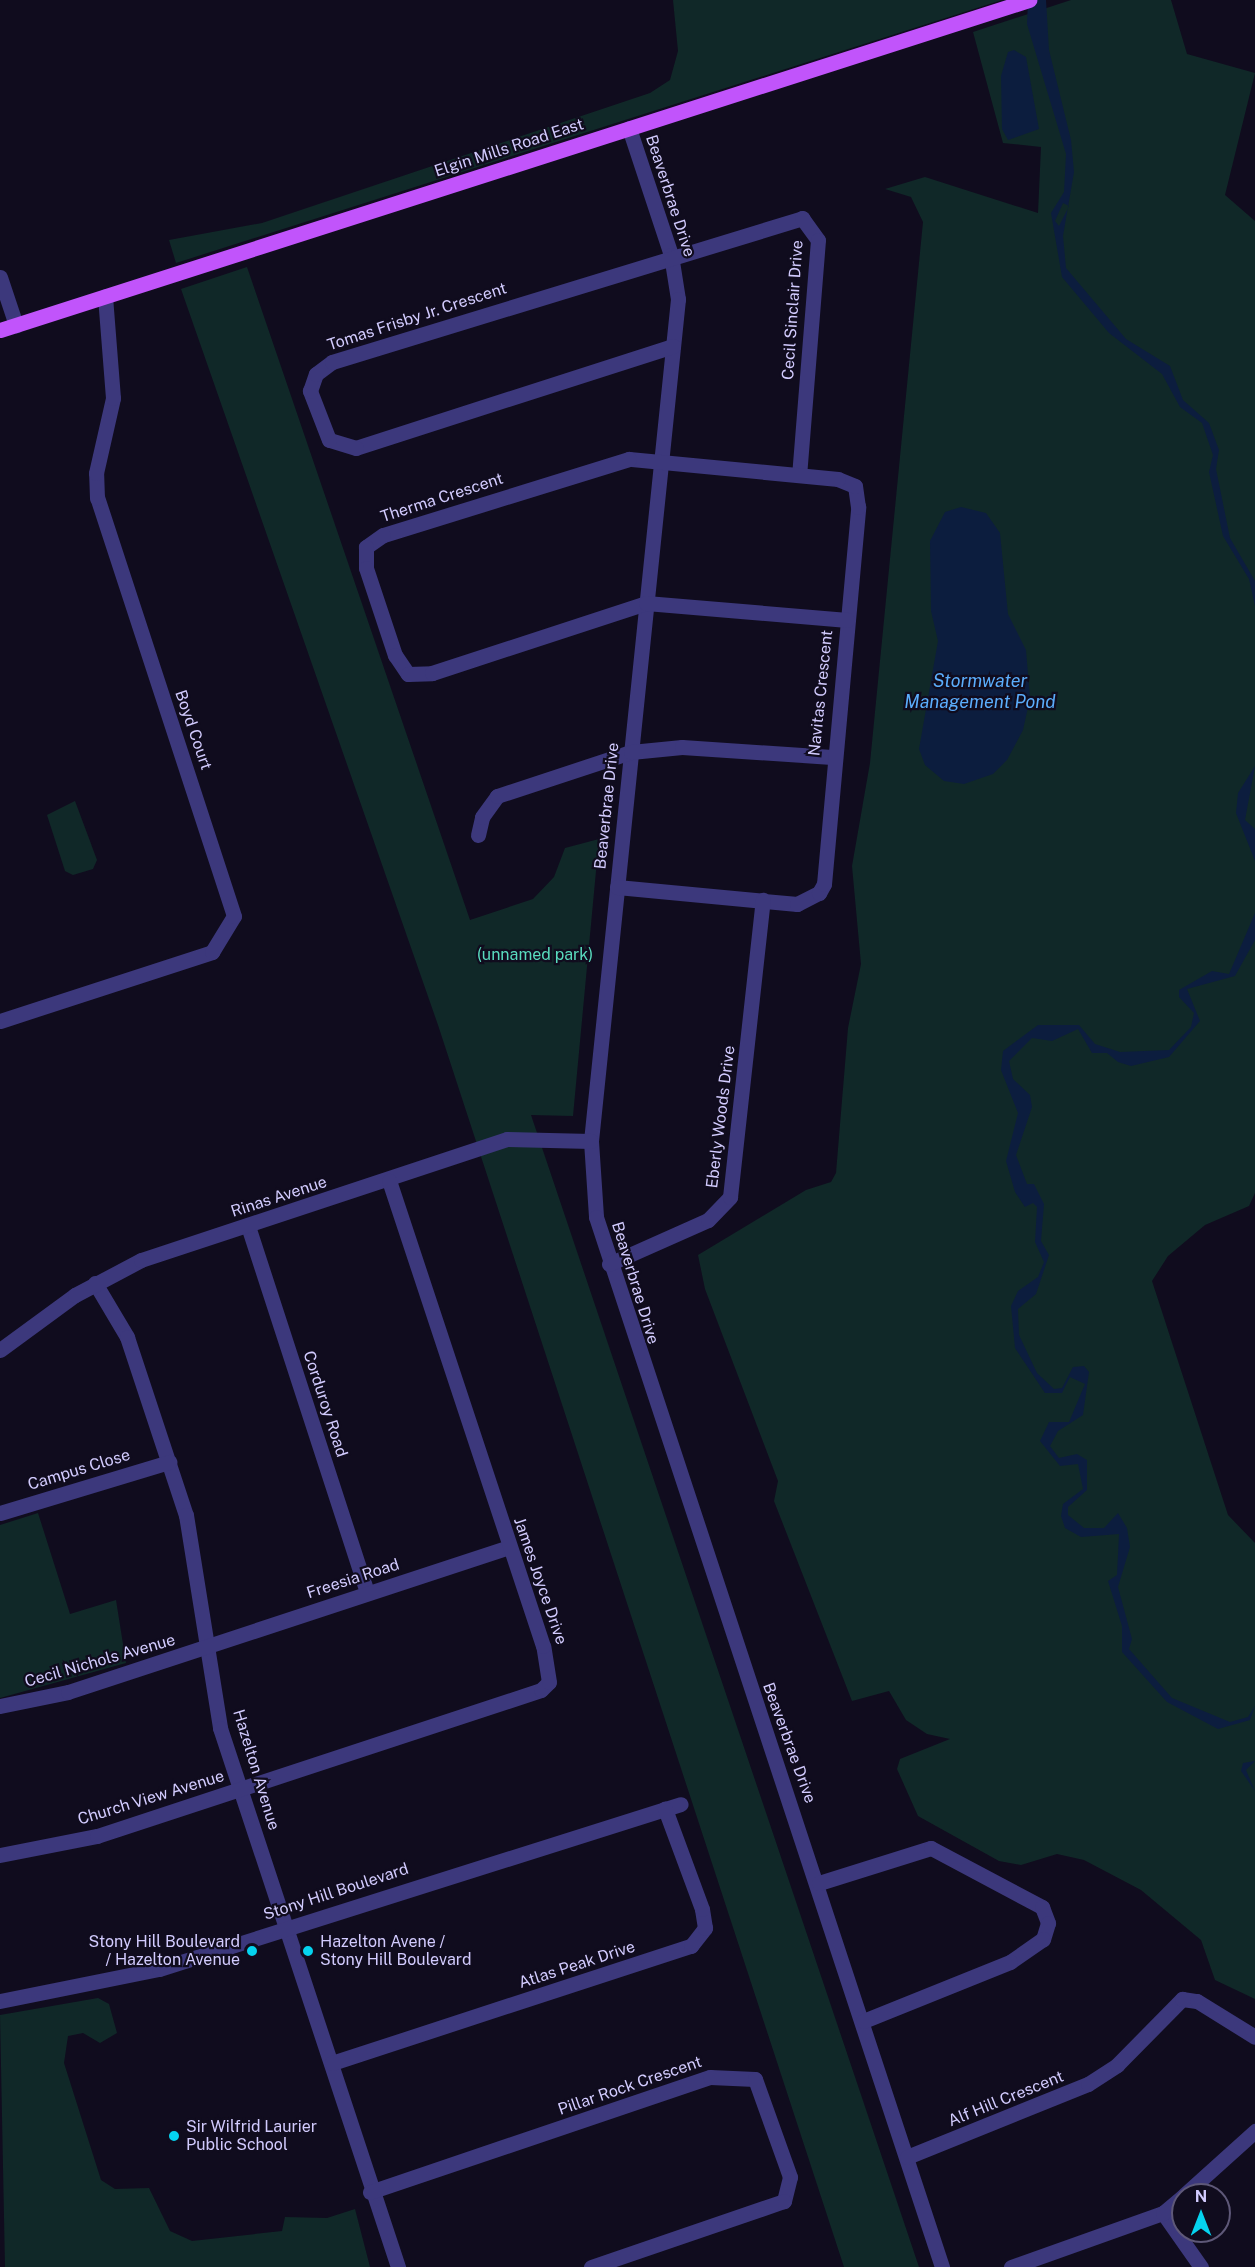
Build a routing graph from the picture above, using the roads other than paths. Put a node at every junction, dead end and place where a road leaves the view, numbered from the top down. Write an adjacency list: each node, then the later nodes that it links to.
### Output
1 (1029, 0): 2 (main road, Elgin Mills Road East)
2 (629, 128): 3 (street, Beaverbrae Drive); 5 (main road, Elgin Mills Road East)
3 (671, 255): 8 (street, Beaverbrae Drive); 8 (street, Tomas Frisby Jr. Crescent); 10 (street, Cecil Sinclair Drive)
4 (0, 277): 6 (street)
5 (105, 296): 6 (main road, Elgin Mills Road East); 18 (street, Boyd Court)
6 (16, 325): 7 (main road, Elgin Mills Road East)
7 (0, 330)
8 (673, 346): 9 (street, Beaverbrae Drive)
9 (661, 460): 10 (street, Navitas Crescent); 11 (street, Beaverbrae Drive); 11 (street, Therma Crescent)
10 (799, 474): 12 (street, Navitas Crescent)
11 (646, 603): 12 (street); 13 (street, Beaverbrae Drive)
12 (847, 620): 14 (street, Navitas Crescent)
13 (631, 752): 14 (street); 15 (street); 16 (street, Beaverbrae Drive)
14 (832, 757): 17 (street, Navitas Crescent)
15 (478, 835)
16 (617, 887): 17 (street, Navitas Crescent); 19 (street, Beaverbrae Drive)
17 (763, 900): 22 (street, Eberly Woods Drive)
18 (0, 1021)
19 (591, 1141): 20 (street, Rinas Avenue); 22 (street, Beaverbrae Drive)
20 (389, 1181): 21 (street, Rinas Avenue); 27 (street, James Joyce Drive)
21 (249, 1226): 23 (street, Rinas Avenue); 28 (street, Corduroy Road)
22 (609, 1264): 35 (street, Beaverbrae Drive)
23 (95, 1283): 24 (street, Rinas Avenue); 25 (street, Hazelton Avenue)
24 (0, 1350)
25 (169, 1462): 26 (street, Campus Close); 29 (street, Hazelton Avenue)
26 (0, 1513)
27 (509, 1547): 28 (street, Freesia Road); 31 (street, James Joyce Drive)
28 (367, 1593): 29 (street, Freesia Road)
29 (210, 1646): 30 (street, Cecil Nichols Avenue); 31 (street, Hazelton Avenue)
30 (0, 1706)
31 (241, 1789): 34 (street, Church View Avenue); 36 (street, Hazelton Avenue)
32 (681, 1804): 33 (street, Stony Hill Boulevard)
33 (665, 1809): 36 (street, Stony Hill Boulevard); 40 (street, Atlas Peak Drive)
34 (0, 1855)
35 (819, 1883): 38 (street, Beaverbrae Drive); 38 (street)
36 (288, 1926): 37 (street, Stony Hill Boulevard); 40 (street, Hazelton Avenue)
37 (0, 2001)
38 (863, 2020): 42 (street, Beaverbrae Drive)
39 (1255, 2037): 42 (street, Alf Hill Crescent)
40 (332, 2063): 44 (street, Hazelton Avenue)
41 (1255, 2131): 43 (street)
42 (907, 2157): 49 (street, Beaverbrae Drive)
43 (1196, 2183)
44 (370, 2192): 47 (street, Hazelton Avenue); 48 (street, Pillar Rock Crescent)
45 (1171, 2206): 46 (street)
46 (1163, 2213): 50 (street); 51 (street)
47 (398, 2267)
48 (591, 2267)
49 (942, 2267)
50 (1011, 2267)
51 (1202, 2267)

